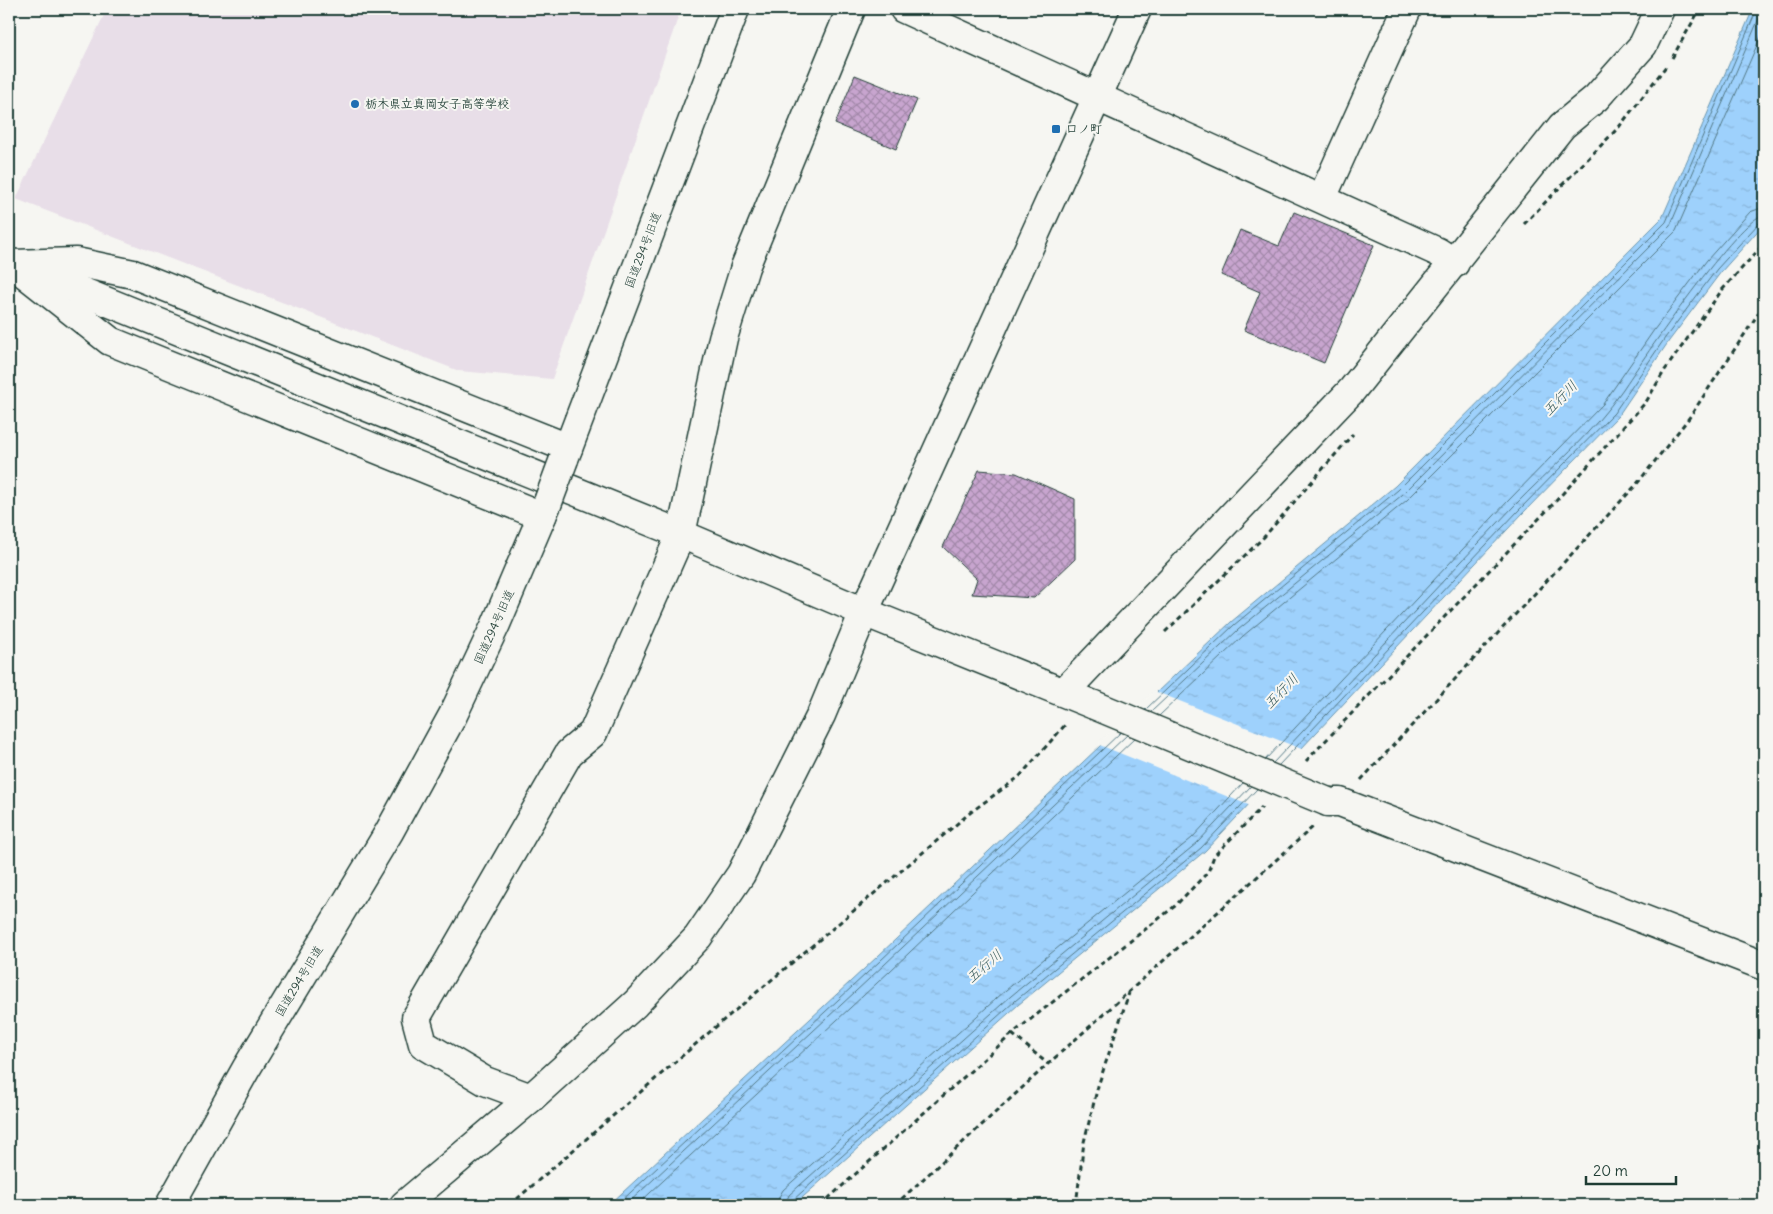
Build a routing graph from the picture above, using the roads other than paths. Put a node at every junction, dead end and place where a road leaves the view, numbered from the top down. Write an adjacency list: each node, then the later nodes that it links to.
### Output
1 (735, 9): 11 (street, 国道294号旧道)
2 (851, 9): 13 (street)
3 (904, 9): 7 (street)
4 (1137, 9): 7 (street)
5 (1407, 9): 8 (street)
6 (1660, 9): 10 (street)
7 (1098, 97): 8 (street); 14 (street)
8 (1322, 198): 10 (street)
9 (11, 263): 11 (street); 12 (street); 13 (street)
10 (1455, 263): 15 (street)
11 (566, 454): 12 (street, 国道294号旧道, bridge)
12 (545, 509): 18 (street, 国道294号旧道)
13 (681, 534): 14 (street); 17 (street)
14 (864, 612): 15 (street); 17 (street)
15 (1064, 692): 16 (street, bridge)
16 (1764, 966)
17 (531, 1098): 19 (street)
18 (170, 1205)
19 (404, 1205)

